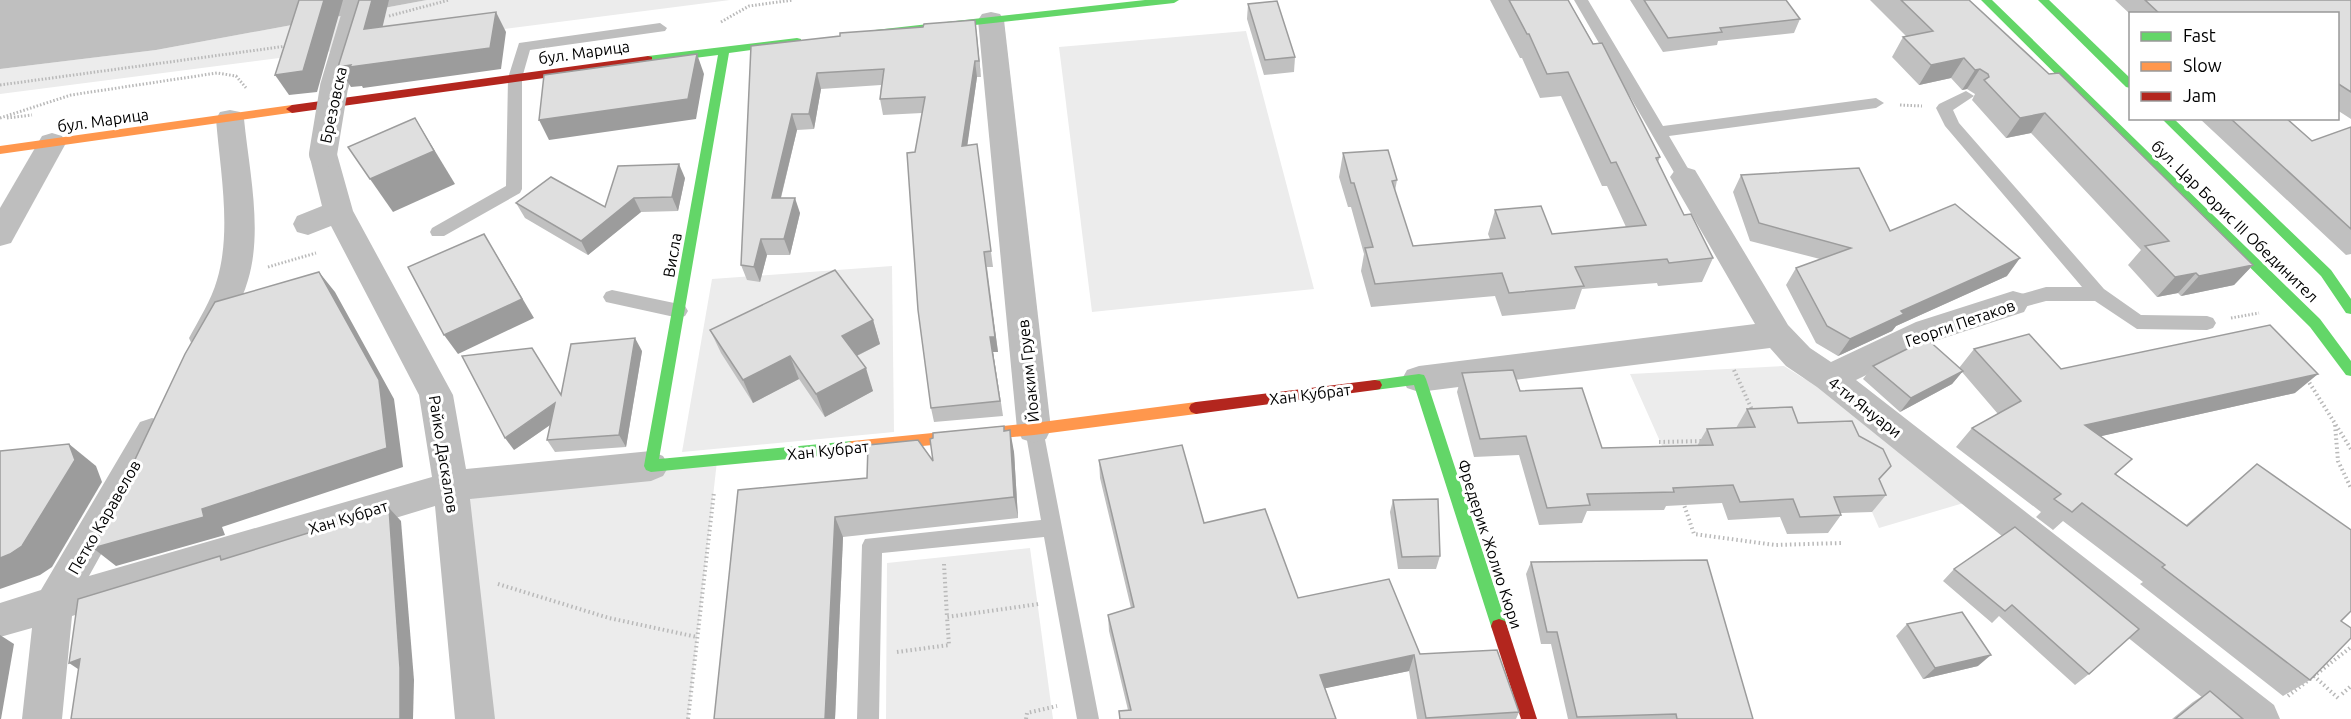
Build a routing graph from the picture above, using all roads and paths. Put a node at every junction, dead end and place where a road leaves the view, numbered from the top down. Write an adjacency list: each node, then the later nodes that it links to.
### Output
1 (360, 0): 28 (street, Брезовска, bridge)
2 (449, 0): 7 (path)
3 (1174, 0): 8 (street)
4 (1581, 0): 24 (lane, 4-ти Януари)
5 (1986, 0): 45 (street, бул. Цар Борис III Обединител)
6 (2043, 0): 15 (street)
7 (380, 18)
8 (991, 20): 10 (street); 52 (street, Йоаким Груев)
9 (660, 28): 14 (lane)
10 (864, 34)
11 (806, 40): 13 (street, бул. Марица)
12 (293, 44): 16 (path)
13 (724, 49): 14 (street, бул. Марица); 39 (street, Висла)
14 (515, 78): 22 (street, бул. Марица); 29 (lane)
15 (2129, 83)
16 (0, 85)
17 (249, 91): 21 (path)
18 (1966, 96): 20 (lane)
19 (1876, 103): 20 (path); 24 (lane)
20 (1944, 108): 34 (lane)
21 (0, 118)
22 (230, 119): 25 (street, бул. Марица); 33 (street)
23 (2168, 120): 32 (street, бул. Цар Борис III Обединител)
24 (1658, 132): 27 (lane, 4-ти Януари)
25 (52, 143): 26 (street, бул. Марица); 30 (street)
26 (0, 150)
27 (1685, 177): 42 (street, 4-ти Януари)
28 (323, 218): 58 (street, Райко Даскалов)
29 (438, 232)
30 (0, 235)
31 (317, 253): 33 (path)
32 (2326, 273): 36 (street); 38 (street, бул. Цар Борис III Обединител)
33 (233, 278): 43 (street)
34 (2098, 294): 37 (lane, Георги Петаков); 41 (lane)
35 (612, 297): 39 (lane)
36 (2351, 297)
37 (2013, 303): 47 (street, Георги Петаков)
38 (2351, 309)
39 (679, 311): 57 (street, Висла)
40 (2266, 311): 41 (path)
41 (2207, 323)
42 (1777, 334): 47 (street, 4-ти Януари); 48 (street, Хан Кубрат)
43 (188, 368)
44 (1733, 369): 50 (path)
45 (2351, 371)
46 (2304, 374): 51 (path)
47 (1829, 378): 81 (street, 4-ти Януари)
48 (1419, 379): 52 (street, Хан Кубрат); 80 (street, Фредерик Жолио Кюри)
49 (165, 409): 66 (street, Петко Каравелов)
50 (1757, 421)
51 (2335, 424): 55 (path); 59 (path)
52 (1034, 429): 56 (street, Хан Кубрат); 61 (lane, Йоаким Груев)
53 (1706, 441): 54 (path)
54 (1659, 442)
55 (2351, 450)
56 (717, 461): 57 (street, Хан Кубрат); 69 (path)
57 (651, 466): 58 (street, Хан Кубрат)
58 (451, 486): 64 (street, Райко Даскалов); 66 (street, Хан Кубрат)
59 (2351, 488)
60 (1681, 496): 63 (path)
61 (1053, 527): 62 (lane); 65 (lane, Йоаким Груев)
62 (943, 538): 67 (path); 71 (lane)
63 (1841, 543)
64 (460, 572): 69 (path); 76 (street, Райко Даскалов)
65 (1066, 600): 67 (path); 79 (lane, Йоаким Груев)
66 (54, 604): 68 (street, Хан Кубрат); 75 (street, Петко Каравелов)
67 (947, 617): 71 (path)
68 (0, 620)
69 (697, 637): 77 (path)
70 (2351, 647): 72 (path)
71 (869, 656): 78 (lane)
72 (2314, 676): 73 (path); 74 (path)
73 (2351, 686)
74 (2295, 691)
75 (42, 719)
76 (475, 719)
77 (688, 719)
78 (868, 719)
79 (1088, 719)
80 (1528, 719)
81 (2260, 719)

